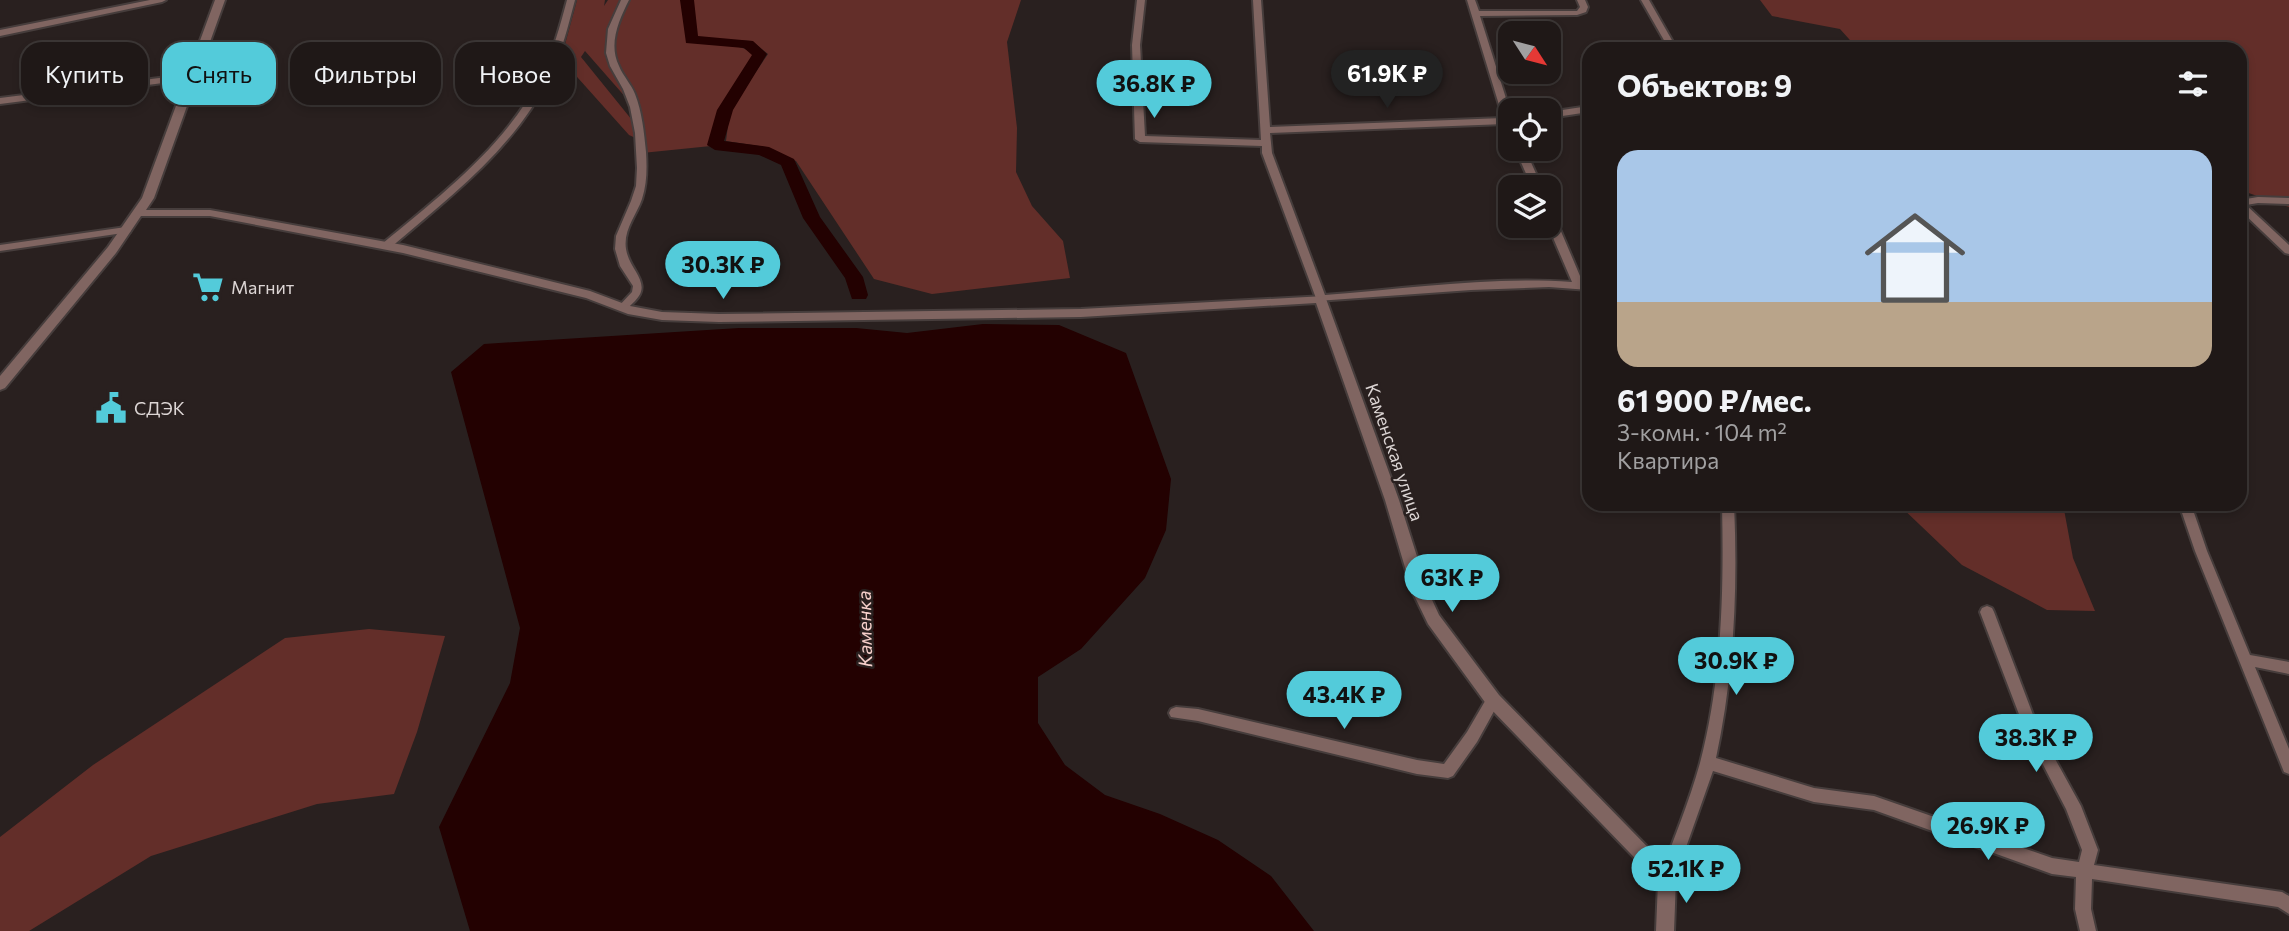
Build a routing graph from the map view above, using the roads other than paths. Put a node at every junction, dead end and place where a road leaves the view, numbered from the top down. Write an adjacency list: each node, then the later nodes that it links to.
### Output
1 (162, 0): 11 (street)
2 (220, 0): 12 (street)
3 (571, 0): 29 (street)
4 (625, 0): 35 (street)
5 (1141, 0): 22 (street)
6 (1257, 0): 21 (street, Каменская улица)
7 (1471, 0): 10 (street)
8 (1581, 0): 10 (street)
9 (1645, 0): 13 (street)
10 (1476, 14): 15 (street)
11 (0, 33)
12 (204, 42)
13 (1669, 42)
14 (162, 81): 16 (street)
15 (1502, 98)
16 (0, 101)
17 (181, 105): 26 (street)
18 (1582, 110): 19 (street)
19 (1561, 113)
20 (1498, 122): 21 (street)
21 (1266, 130): 22 (street, Каменская улица)
22 (1266, 143): 34 (street, Каменская улица)
23 (2289, 201): 24 (street)
24 (2247, 202)
25 (2247, 211): 31 (street)
26 (138, 213): 27 (street); 29 (street)
27 (126, 230): 30 (street); 36 (street)
28 (1560, 238): 32 (street)
29 (386, 246): 35 (street)
30 (0, 248)
31 (2289, 251)
32 (1582, 283)
33 (1582, 287): 34 (street)
34 (1321, 299): 35 (street); 42 (street, Каменская улица)
35 (622, 307)
36 (0, 385)
37 (1728, 511): 44 (street)
38 (2187, 511): 40 (street)
39 (1987, 612): 46 (street)
40 (2248, 660): 41 (street); 45 (street)
41 (2289, 668)
42 (1493, 700): 43 (street); 47 (street, Каменская улица)
43 (1176, 713)
44 (1707, 762): 46 (street); 47 (street)
45 (2289, 767)
46 (2084, 873): 48 (street); 50 (street)
47 (1667, 878): 49 (street)
48 (2287, 901)
49 (1665, 931)
50 (2088, 931)

